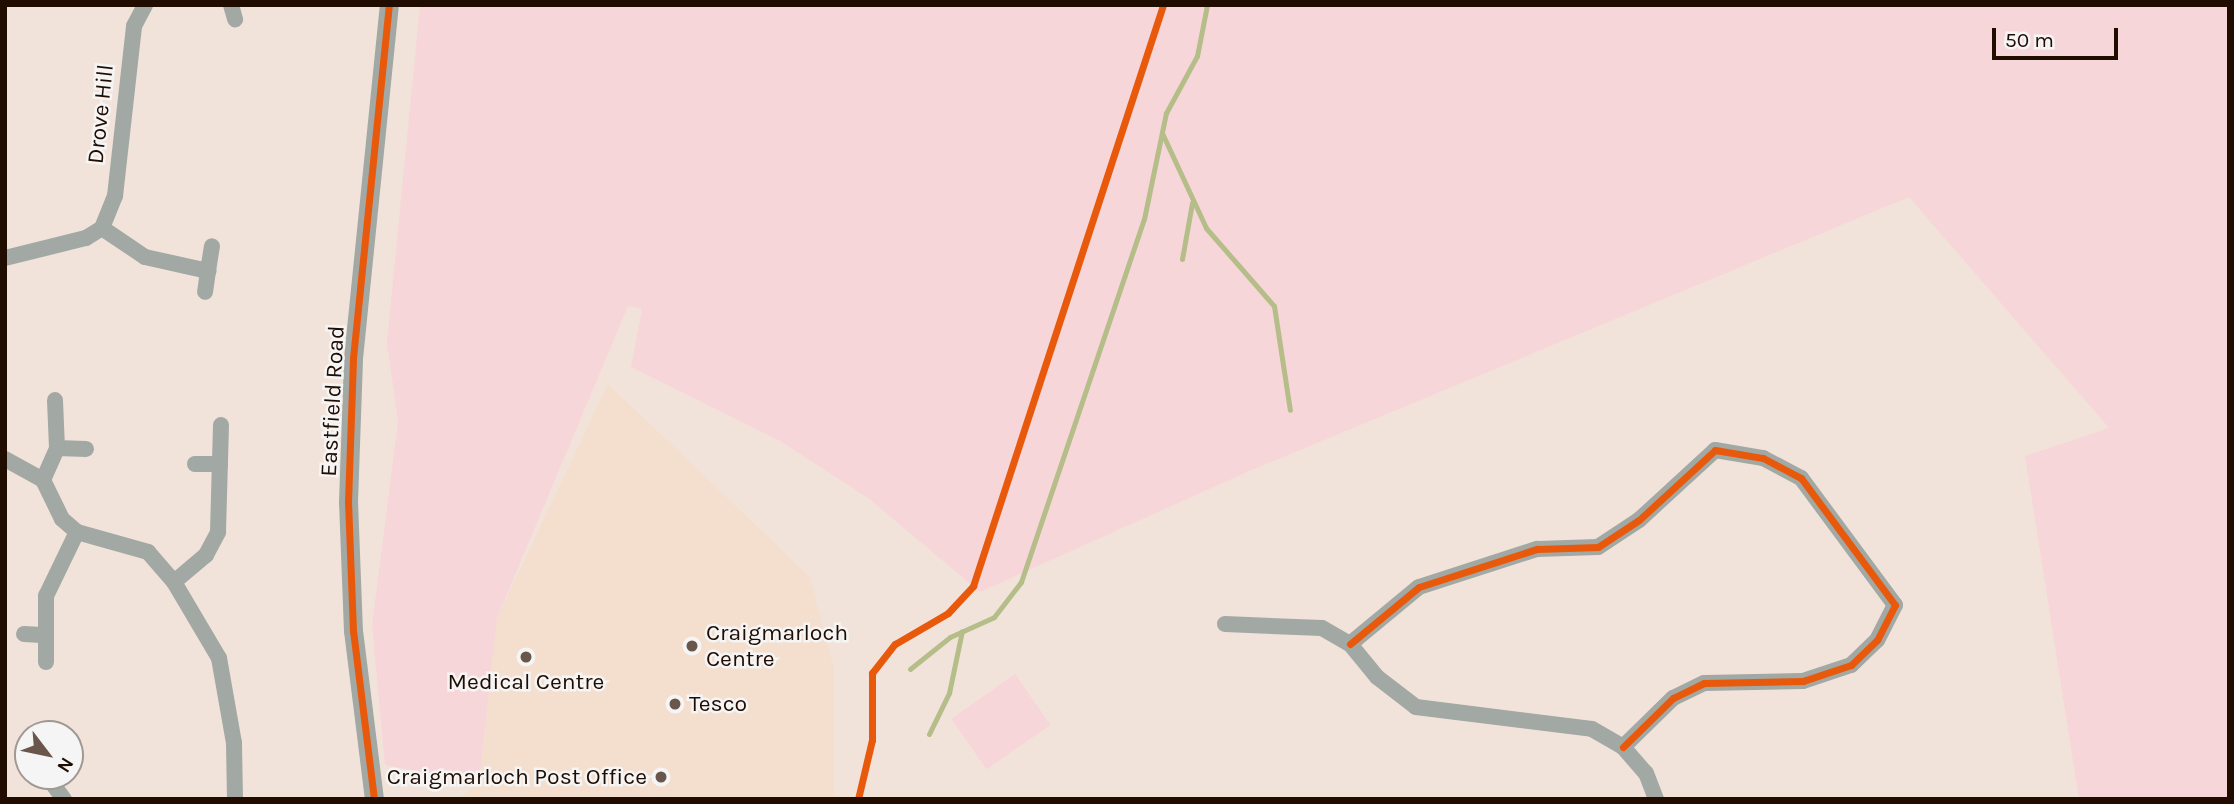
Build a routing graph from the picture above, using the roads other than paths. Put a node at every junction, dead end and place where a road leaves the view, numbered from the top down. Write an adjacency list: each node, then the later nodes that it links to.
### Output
1 (145, 5): 3 (street, Drove Hill)
2 (389, 5): 25 (street, Eastfield Road)
3 (102, 228): 5 (street); 6 (street)
4 (212, 246): 6 (street)
5 (5, 258)
6 (208, 271): 7 (street)
7 (205, 292)
8 (55, 400): 10 (street)
9 (221, 425): 14 (street)
10 (57, 448): 11 (street); 15 (street)
11 (86, 449)
12 (5, 459): 15 (street)
13 (195, 464): 14 (street)
14 (220, 464): 17 (street)
15 (43, 480): 16 (street)
16 (77, 531): 17 (street); 20 (street)
17 (174, 583): 24 (street)
18 (1225, 624): 21 (street)
19 (24, 635): 20 (street)
20 (46, 635): 22 (street)
21 (1350, 644): 23 (street); 23 (street)
22 (46, 663)
23 (1623, 747): 26 (street)
24 (235, 799)
25 (374, 799)
26 (1656, 799)

